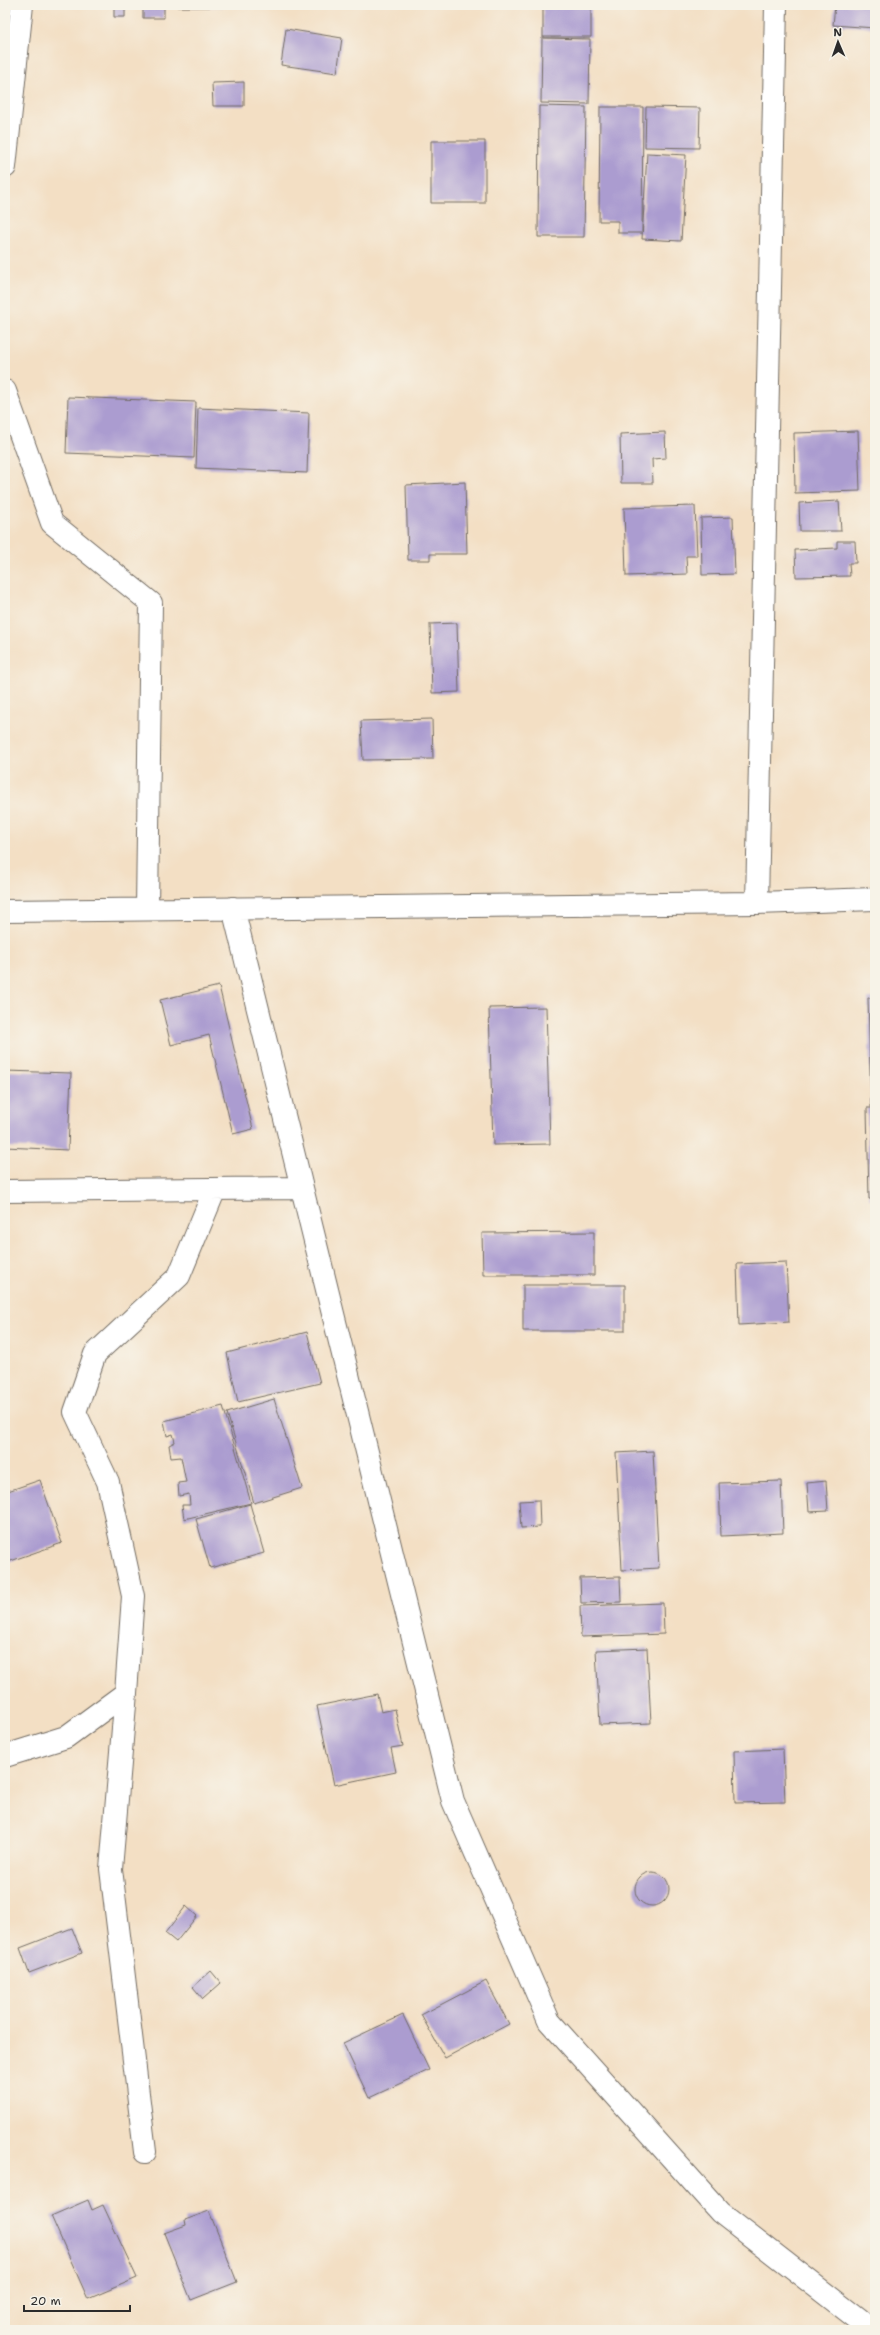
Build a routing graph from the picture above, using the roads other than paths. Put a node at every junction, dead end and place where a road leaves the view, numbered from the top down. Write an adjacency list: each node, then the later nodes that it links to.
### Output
1 (22, 5): 3 (street)
2 (776, 5): 6 (street)
3 (5, 167)
4 (5, 391): 8 (street)
5 (875, 899): 6 (street)
6 (757, 903): 7 (street)
7 (233, 908): 8 (street); 10 (street)
8 (147, 909): 9 (street)
9 (5, 911)
10 (302, 1188): 11 (street); 16 (street)
11 (214, 1189): 12 (street); 13 (street)
12 (5, 1191)
13 (126, 1693): 14 (street); 15 (street)
14 (5, 1756)
15 (145, 2152)
16 (872, 2330)

